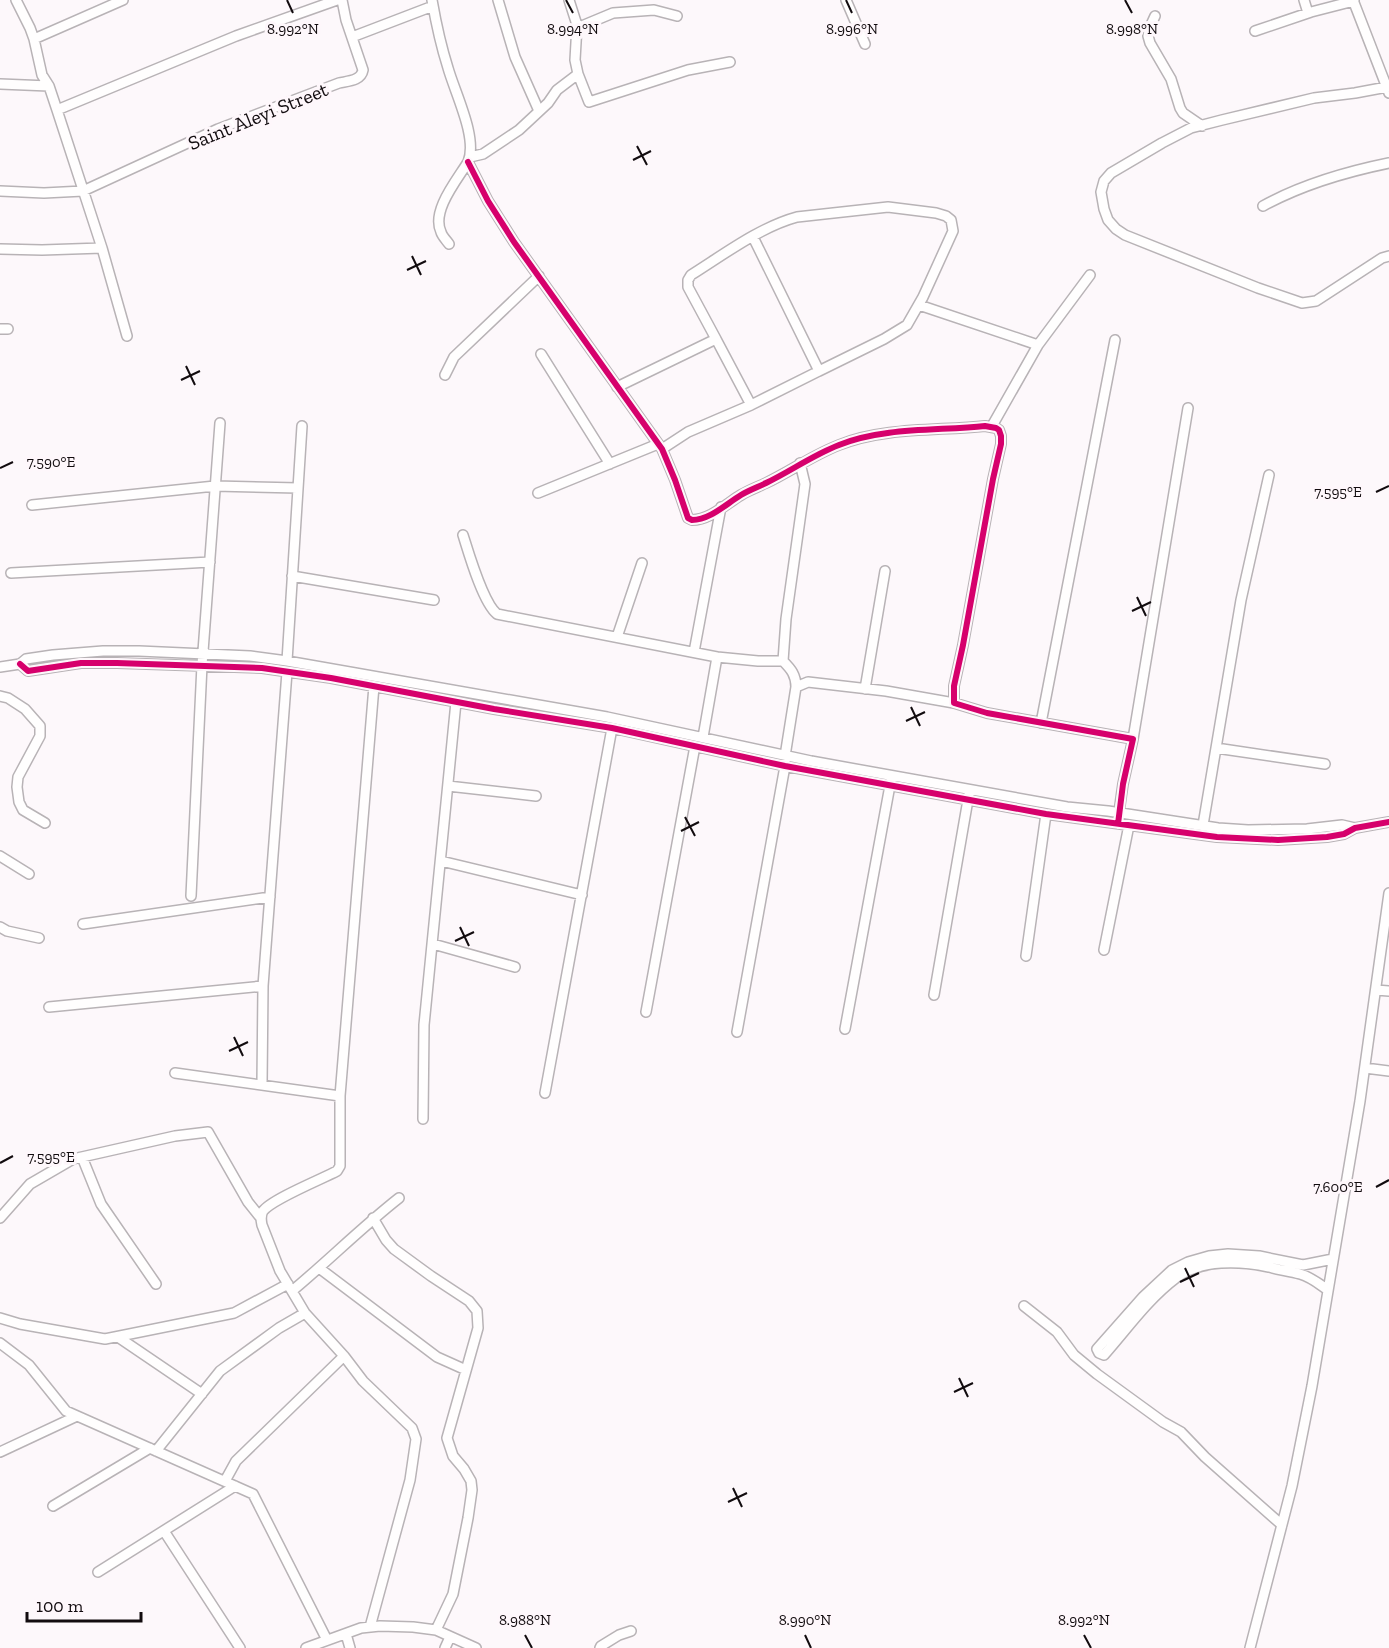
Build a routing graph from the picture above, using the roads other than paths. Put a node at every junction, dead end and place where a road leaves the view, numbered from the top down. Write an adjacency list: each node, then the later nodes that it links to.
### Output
1 (16, 0): 19 (street)
2 (123, 0): 19 (street)
3 (337, 0): 26 (street)
4 (342, 0): 18 (street, Saint Aleyi Street)
5 (498, 0): 27 (street)
6 (569, 0): 16 (street)
7 (650, 0): 12 (street)
8 (846, 0): 20 (street)
9 (1304, 0): 13 (street)
10 (1354, 1): 13 (street); 25 (street)
11 (433, 3): 18 (street); 29 (street)
12 (654, 10): 14 (street); 16 (street)
13 (1308, 13): 17 (street)
14 (677, 16)
15 (1155, 16): 28 (street)
16 (577, 28): 22 (street)
17 (1255, 31)
18 (352, 37): 32 (street, Saint Aleyi Street)
19 (34, 39): 24 (street)
20 (865, 44)
21 (730, 62): 22 (street)
22 (578, 74): 27 (street)
23 (0, 84): 24 (street)
24 (49, 86): 26 (street)
25 (1388, 90): 28 (street)
26 (57, 110): 32 (street)
27 (539, 111): 29 (street)
28 (1202, 126): 38 (street)
29 (469, 160): 35 (street); 40 (street)
30 (1389, 163): 33 (street)
31 (0, 191): 32 (street)
32 (83, 191): 36 (street)
33 (1263, 206)
34 (753, 237): 41 (street); 43 (street); 47 (street)
35 (449, 244)
36 (102, 248): 37 (street); 42 (street)
37 (0, 249)
38 (1389, 256)
39 (1090, 275): 45 (street)
40 (539, 276): 48 (street); 49 (street)
41 (919, 305): 45 (street); 47 (street)
42 (127, 336)
43 (716, 339): 49 (street); 50 (street)
44 (1115, 340): 92 (street)
45 (1038, 345): 54 (street)
46 (541, 354): 57 (street)
47 (819, 371): 50 (street)
48 (445, 375)
49 (617, 387): 55 (street)
50 (751, 405): 55 (street)
51 (1188, 408): 95 (street)
52 (220, 423): 59 (street)
53 (302, 426): 60 (street)
54 (992, 426): 56 (street); 90 (street)
55 (660, 447): 57 (street); 63 (street)
56 (800, 463): 63 (street); 77 (street)
57 (610, 464): 61 (street)
58 (1269, 475): 97 (street)
59 (215, 486): 60 (street); 62 (street); 65 (street)
60 (298, 488): 69 (street)
61 (538, 493)
62 (32, 505)
63 (721, 507): 73 (street)
64 (463, 535): 71 (street)
65 (210, 562): 68 (street); 74 (street)
66 (642, 563): 71 (street)
67 (885, 571): 86 (street)
68 (11, 573)
69 (292, 576): 70 (street); 76 (street)
70 (434, 600)
71 (617, 637): 73 (street)
72 (118, 651): 74 (street); 78 (street); 79 (street)
73 (694, 652): 75 (street)
74 (203, 654): 76 (street); 80 (street)
75 (717, 657): 77 (street); 94 (street)
76 (287, 661): 83 (street)
77 (783, 661): 85 (street)
78 (117, 663): 79 (street); 80 (street)
79 (20, 664): 81 (street)
80 (202, 665): 82 (street); 117 (street)
81 (0, 668)
82 (287, 672): 83 (street); 118 (street)
83 (332, 673): 84 (street); 87 (street)
84 (374, 686): 89 (street); 140 (street)
85 (796, 687): 86 (street); 98 (street)
86 (865, 688): 90 (street)
87 (477, 694): 91 (street); 94 (street)
88 (0, 696): 108 (street)
89 (456, 702): 91 (street); 102 (street)
90 (954, 703): 92 (street)
91 (474, 705): 93 (street)
92 (1041, 723): 95 (street)
93 (612, 728): 96 (street); 116 (street)
94 (703, 737): 98 (street)
95 (1133, 739): 106 (street)
96 (695, 746): 100 (street); 132 (street)
97 (1216, 748): 99 (street); 110 (street)
98 (785, 756): 100 (street); 101 (street)
99 (1325, 764)
100 (785, 766): 101 (street); 134 (street)
101 (891, 780): 103 (street); 133 (street)
102 (448, 786): 104 (street); 113 (street)
103 (969, 794): 105 (street); 106 (street); 130 (street)
104 (536, 796)
105 (1046, 814): 106 (street); 125 (street)
106 (1118, 819): 109 (street); 110 (street)
107 (1389, 822): 111 (street)
108 (45, 823)
109 (1129, 825): 111 (street); 124 (street)
110 (1203, 825): 111 (street)
111 (1354, 828)
112 (0, 856): 114 (street)
113 (441, 861): 116 (street); 123 (street)
114 (29, 874)
115 (1389, 893): 121 (street)
116 (582, 895): 139 (street)
117 (191, 896)
118 (270, 897): 119 (street); 127 (street)
119 (83, 924)
120 (0, 927): 122 (street)
121 (1386, 935): 128 (street)
122 (39, 938)
123 (432, 944): 126 (street); 141 (street)
124 (1104, 950)
125 (1026, 956)
126 (515, 967)
127 (263, 986): 131 (street); 138 (street)
128 (1376, 990): 129 (street); 135 (street)
129 (1389, 992)
130 (933, 995)
131 (49, 1008)
132 (646, 1012)
133 (845, 1029)
134 (737, 1032)
135 (1365, 1068): 136 (street); 148 (street)
136 (1389, 1071)
137 (175, 1073): 138 (street)
138 (262, 1084): 140 (street)
139 (545, 1093)
140 (340, 1096): 144 (street)
141 (423, 1119)
142 (82, 1157): 144 (street); 145 (street); 150 (street)
143 (399, 1198): 146 (street)
144 (260, 1217): 151 (street)
145 (0, 1218)
146 (373, 1218): 149 (street); 160 (street)
147 (1228, 1258): 148 (street); 152 (street); 153 (street)
148 (1333, 1259): 152 (street)
149 (319, 1268): 151 (street); 160 (street)
150 (156, 1284)
151 (290, 1287): 155 (street); 157 (street)
152 (1328, 1290): 168 (street)
153 (1146, 1300): 153 (street)
154 (1024, 1306): 168 (street)
155 (304, 1313): 159 (street); 161 (street)
156 (0, 1318): 157 (street)
157 (118, 1336): 161 (street)
158 (0, 1343): 162 (street)
159 (344, 1356): 165 (street); 171 (street)
160 (466, 1370): 172 (street)
161 (202, 1394): 163 (street)
162 (77, 1416): 163 (street); 164 (street)
163 (153, 1449): 165 (street); 167 (street)
164 (0, 1452)
165 (225, 1482): 166 (street)
166 (235, 1486): 169 (street); 176 (street)
167 (53, 1506)
168 (1282, 1525): 183 (street)
169 (164, 1531): 170 (street); 177 (street)
170 (98, 1572)
171 (370, 1627): 172 (street); 174 (street)
172 (436, 1630): 175 (street)
173 (631, 1631): 182 (street)
174 (346, 1634): 176 (street); 179 (street)
175 (450, 1637): 180 (street); 181 (street)
176 (327, 1640): 178 (street)
177 (240, 1648)
178 (306, 1648)
179 (350, 1648)
180 (445, 1648)
181 (476, 1648)
182 (600, 1648)
183 (1250, 1648)

